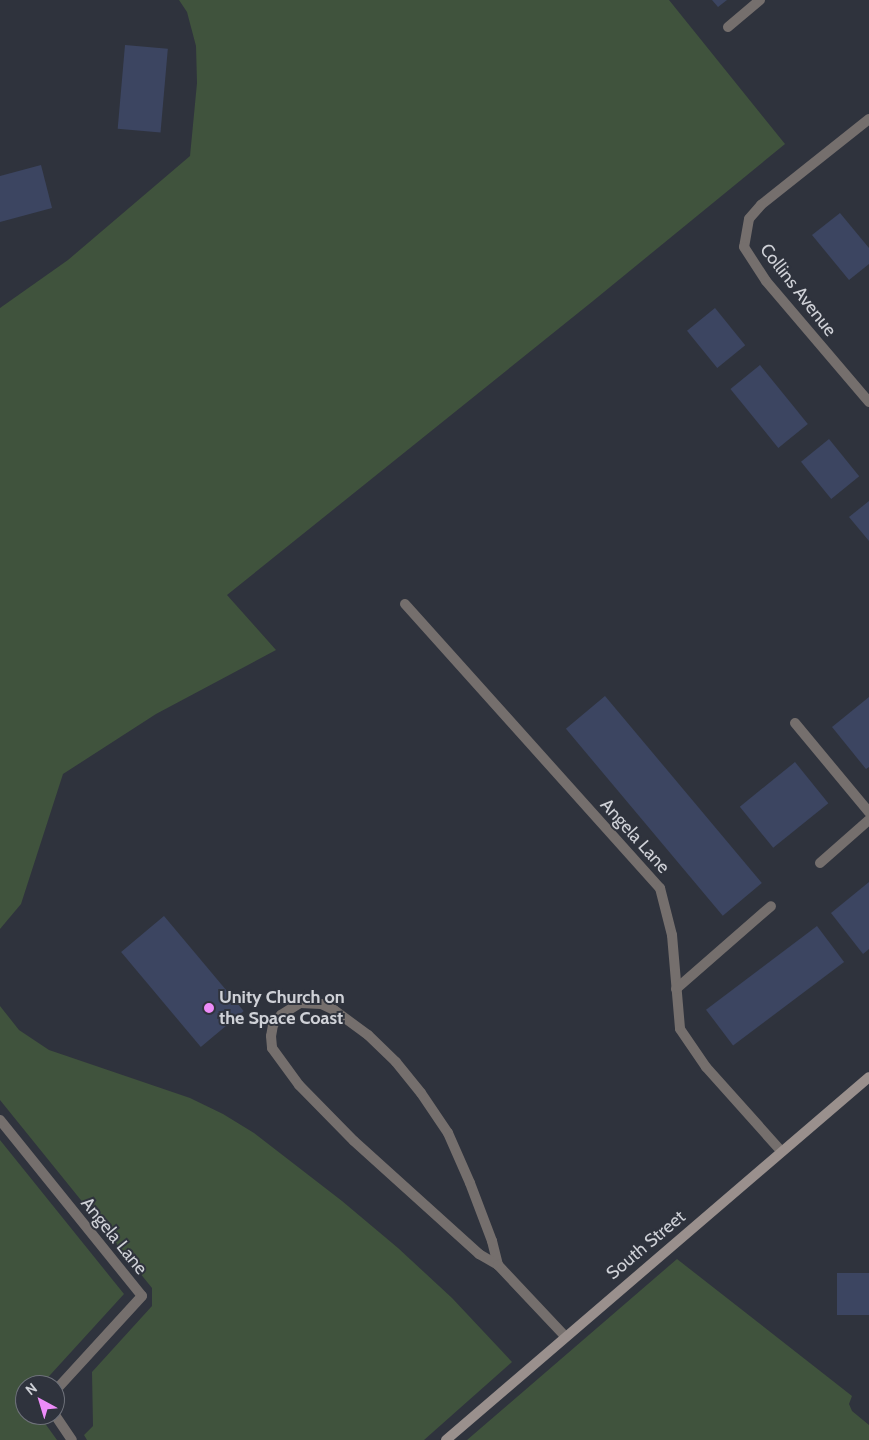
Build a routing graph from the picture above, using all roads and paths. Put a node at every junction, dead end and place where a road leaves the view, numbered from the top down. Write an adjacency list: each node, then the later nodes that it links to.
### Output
1 (760, 0): 2 (street)
2 (728, 27)
3 (869, 118): 4 (street, Collins Avenue)
4 (869, 402)
5 (405, 604): 11 (street, Angela Lane)
6 (795, 723): 7 (street)
7 (869, 812)
8 (869, 820): 9 (street)
9 (820, 863)
10 (771, 906): 11 (street)
11 (676, 989): 14 (street, Angela Lane)
12 (869, 1078): 14 (main road, South Street)
13 (0, 1120): 17 (street, Angela Lane)
14 (781, 1152): 16 (main road, South Street)
15 (498, 1265): 15 (street); 16 (street)
16 (565, 1336): 20 (main road, South Street)
17 (65, 1380)
18 (62, 1425): 19 (street)
19 (72, 1440)
20 (446, 1440)

